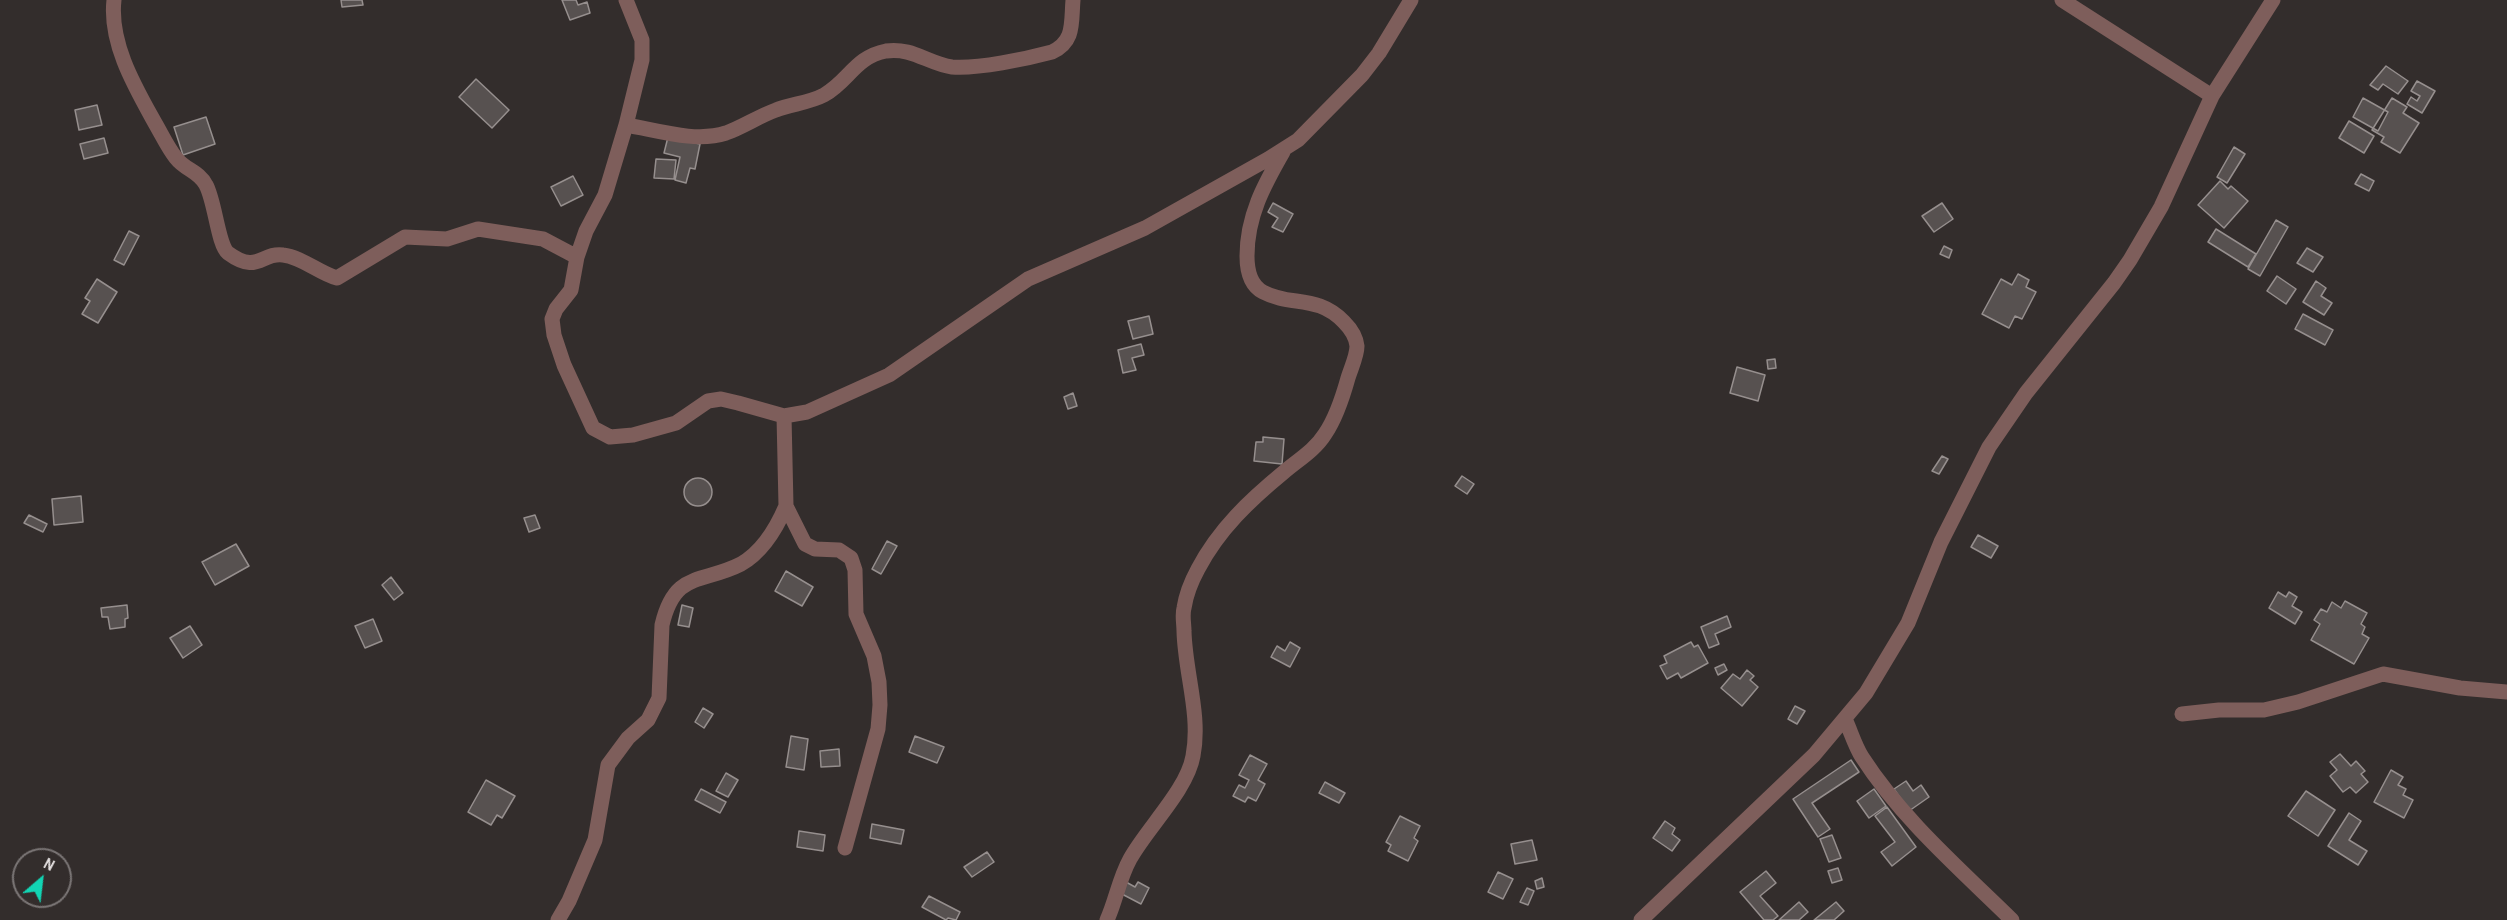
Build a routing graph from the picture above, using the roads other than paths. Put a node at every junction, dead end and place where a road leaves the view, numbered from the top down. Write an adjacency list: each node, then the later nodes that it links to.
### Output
1 (114, 0): 10 (street)
2 (626, 0): 8 (street)
3 (1073, 0): 8 (street)
4 (1411, 0): 9 (street)
5 (2062, 0): 7 (street)
6 (2273, 0): 7 (street)
7 (2212, 96): 15 (street)
8 (626, 125): 10 (street)
9 (1285, 149): 11 (street); 18 (street)
10 (577, 257): 11 (street)
11 (784, 417): 12 (street)
12 (786, 506): 16 (street); 17 (street)
13 (2507, 692): 14 (street)
14 (2182, 714)
15 (1845, 719): 19 (street); 20 (street)
16 (845, 848)
17 (558, 920)
18 (1107, 920)
19 (1641, 920)
20 (2012, 920)

